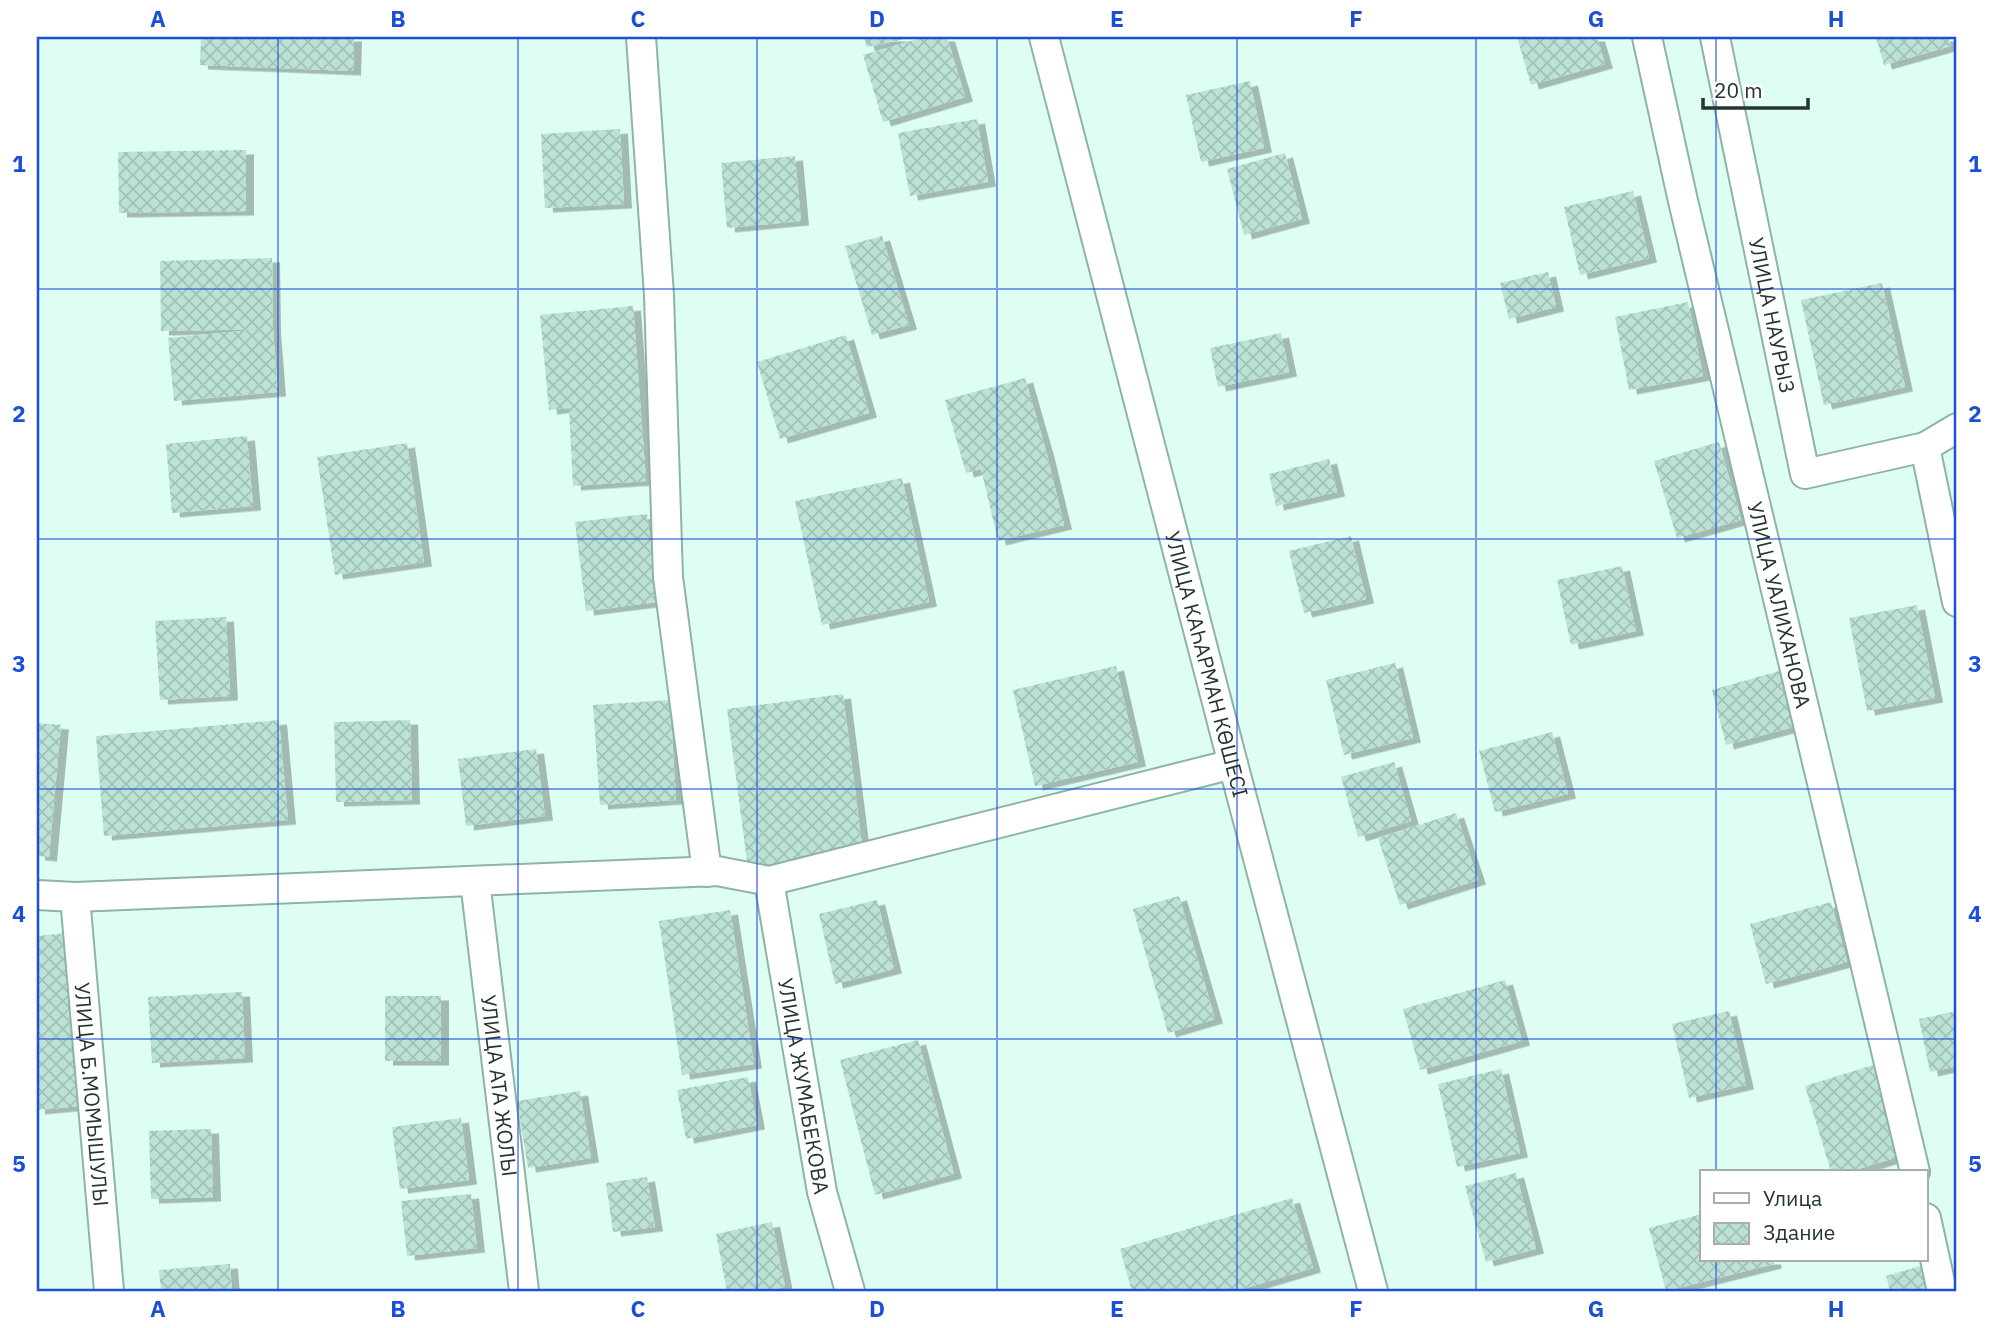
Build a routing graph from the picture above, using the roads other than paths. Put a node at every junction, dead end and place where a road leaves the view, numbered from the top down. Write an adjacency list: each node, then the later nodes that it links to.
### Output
1 (641, 37): 9 (street)
2 (1044, 37): 8 (street, УЛИЦА КАҺАРМАН КӨШЕСІ)
3 (1647, 37): 14 (street, УЛИЦА УАЛИХАНОВА)
4 (1714, 37): 6 (street, УЛИЦА НАУРЫЗ)
5 (1957, 428): 6 (street, УЛИЦА НАУРЫЗ)
6 (1925, 447): 7 (street)
7 (1957, 602)
8 (1233, 764): 11 (street); 19 (street, УЛИЦА КАҺАРМАН КӨШЕСІ)
9 (708, 872): 10 (street); 11 (street)
10 (475, 881): 13 (street); 17 (street, УЛИЦА АТА ЖОЛЫ)
11 (769, 881): 18 (street, УЛИЦА ЖУМАБЕКОВА)
12 (37, 895): 13 (street)
13 (75, 897): 16 (street, УЛИЦА Б.МОМЫШУЛЫ)
14 (1915, 1170)
15 (1927, 1223): 20 (street)
16 (109, 1291)
17 (524, 1291)
18 (850, 1291)
19 (1373, 1291)
20 (1942, 1291)

